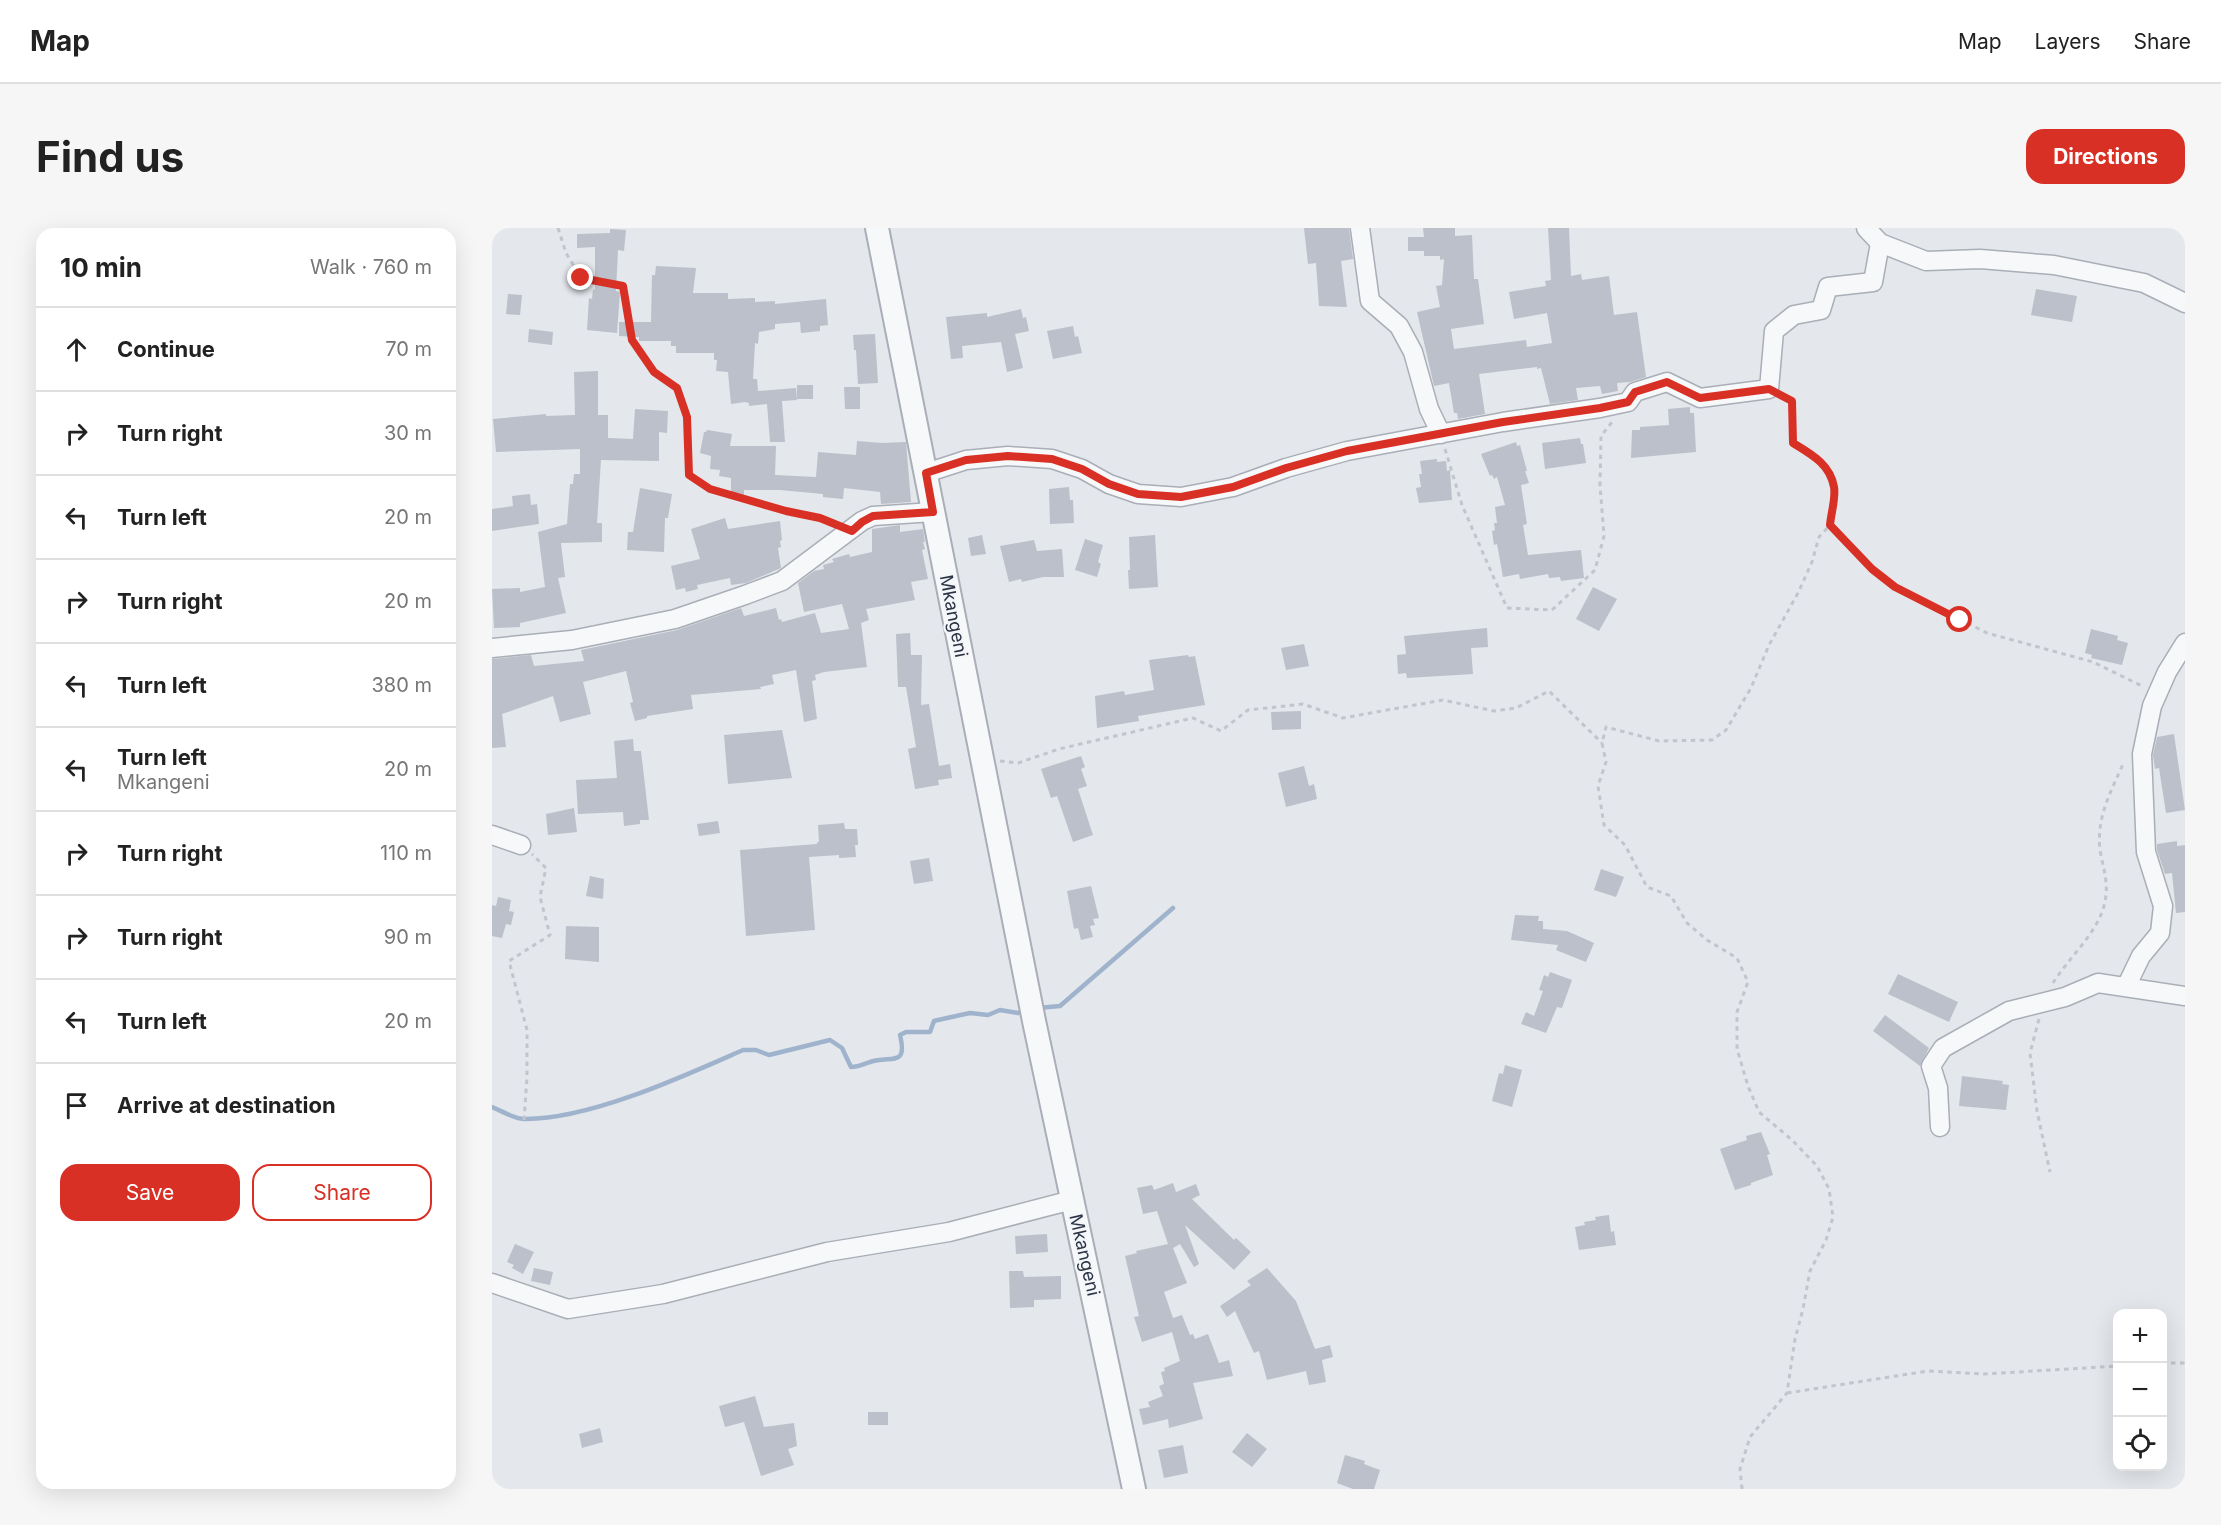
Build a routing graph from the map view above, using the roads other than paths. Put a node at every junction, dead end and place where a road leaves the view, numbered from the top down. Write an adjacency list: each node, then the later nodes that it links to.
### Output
1 (877, 228): 7 (street, Mkangeni)
2 (1360, 228): 6 (street)
3 (1866, 228): 4 (street)
4 (1880, 243): 5 (street); 6 (street)
5 (2185, 303)
6 (1441, 434): 7 (street)
7 (926, 473): 8 (street, Mkangeni)
8 (933, 512): 9 (street); 16 (street, Mkangeni)
9 (492, 648)
10 (2183, 650): 13 (street)
11 (492, 835): 12 (street)
12 (522, 845)
13 (2126, 987): 14 (street); 15 (street)
14 (2185, 996)
15 (1940, 1127)
16 (1072, 1200): 17 (street); 18 (street, Mkangeni)
17 (492, 1283)
18 (1134, 1489)

